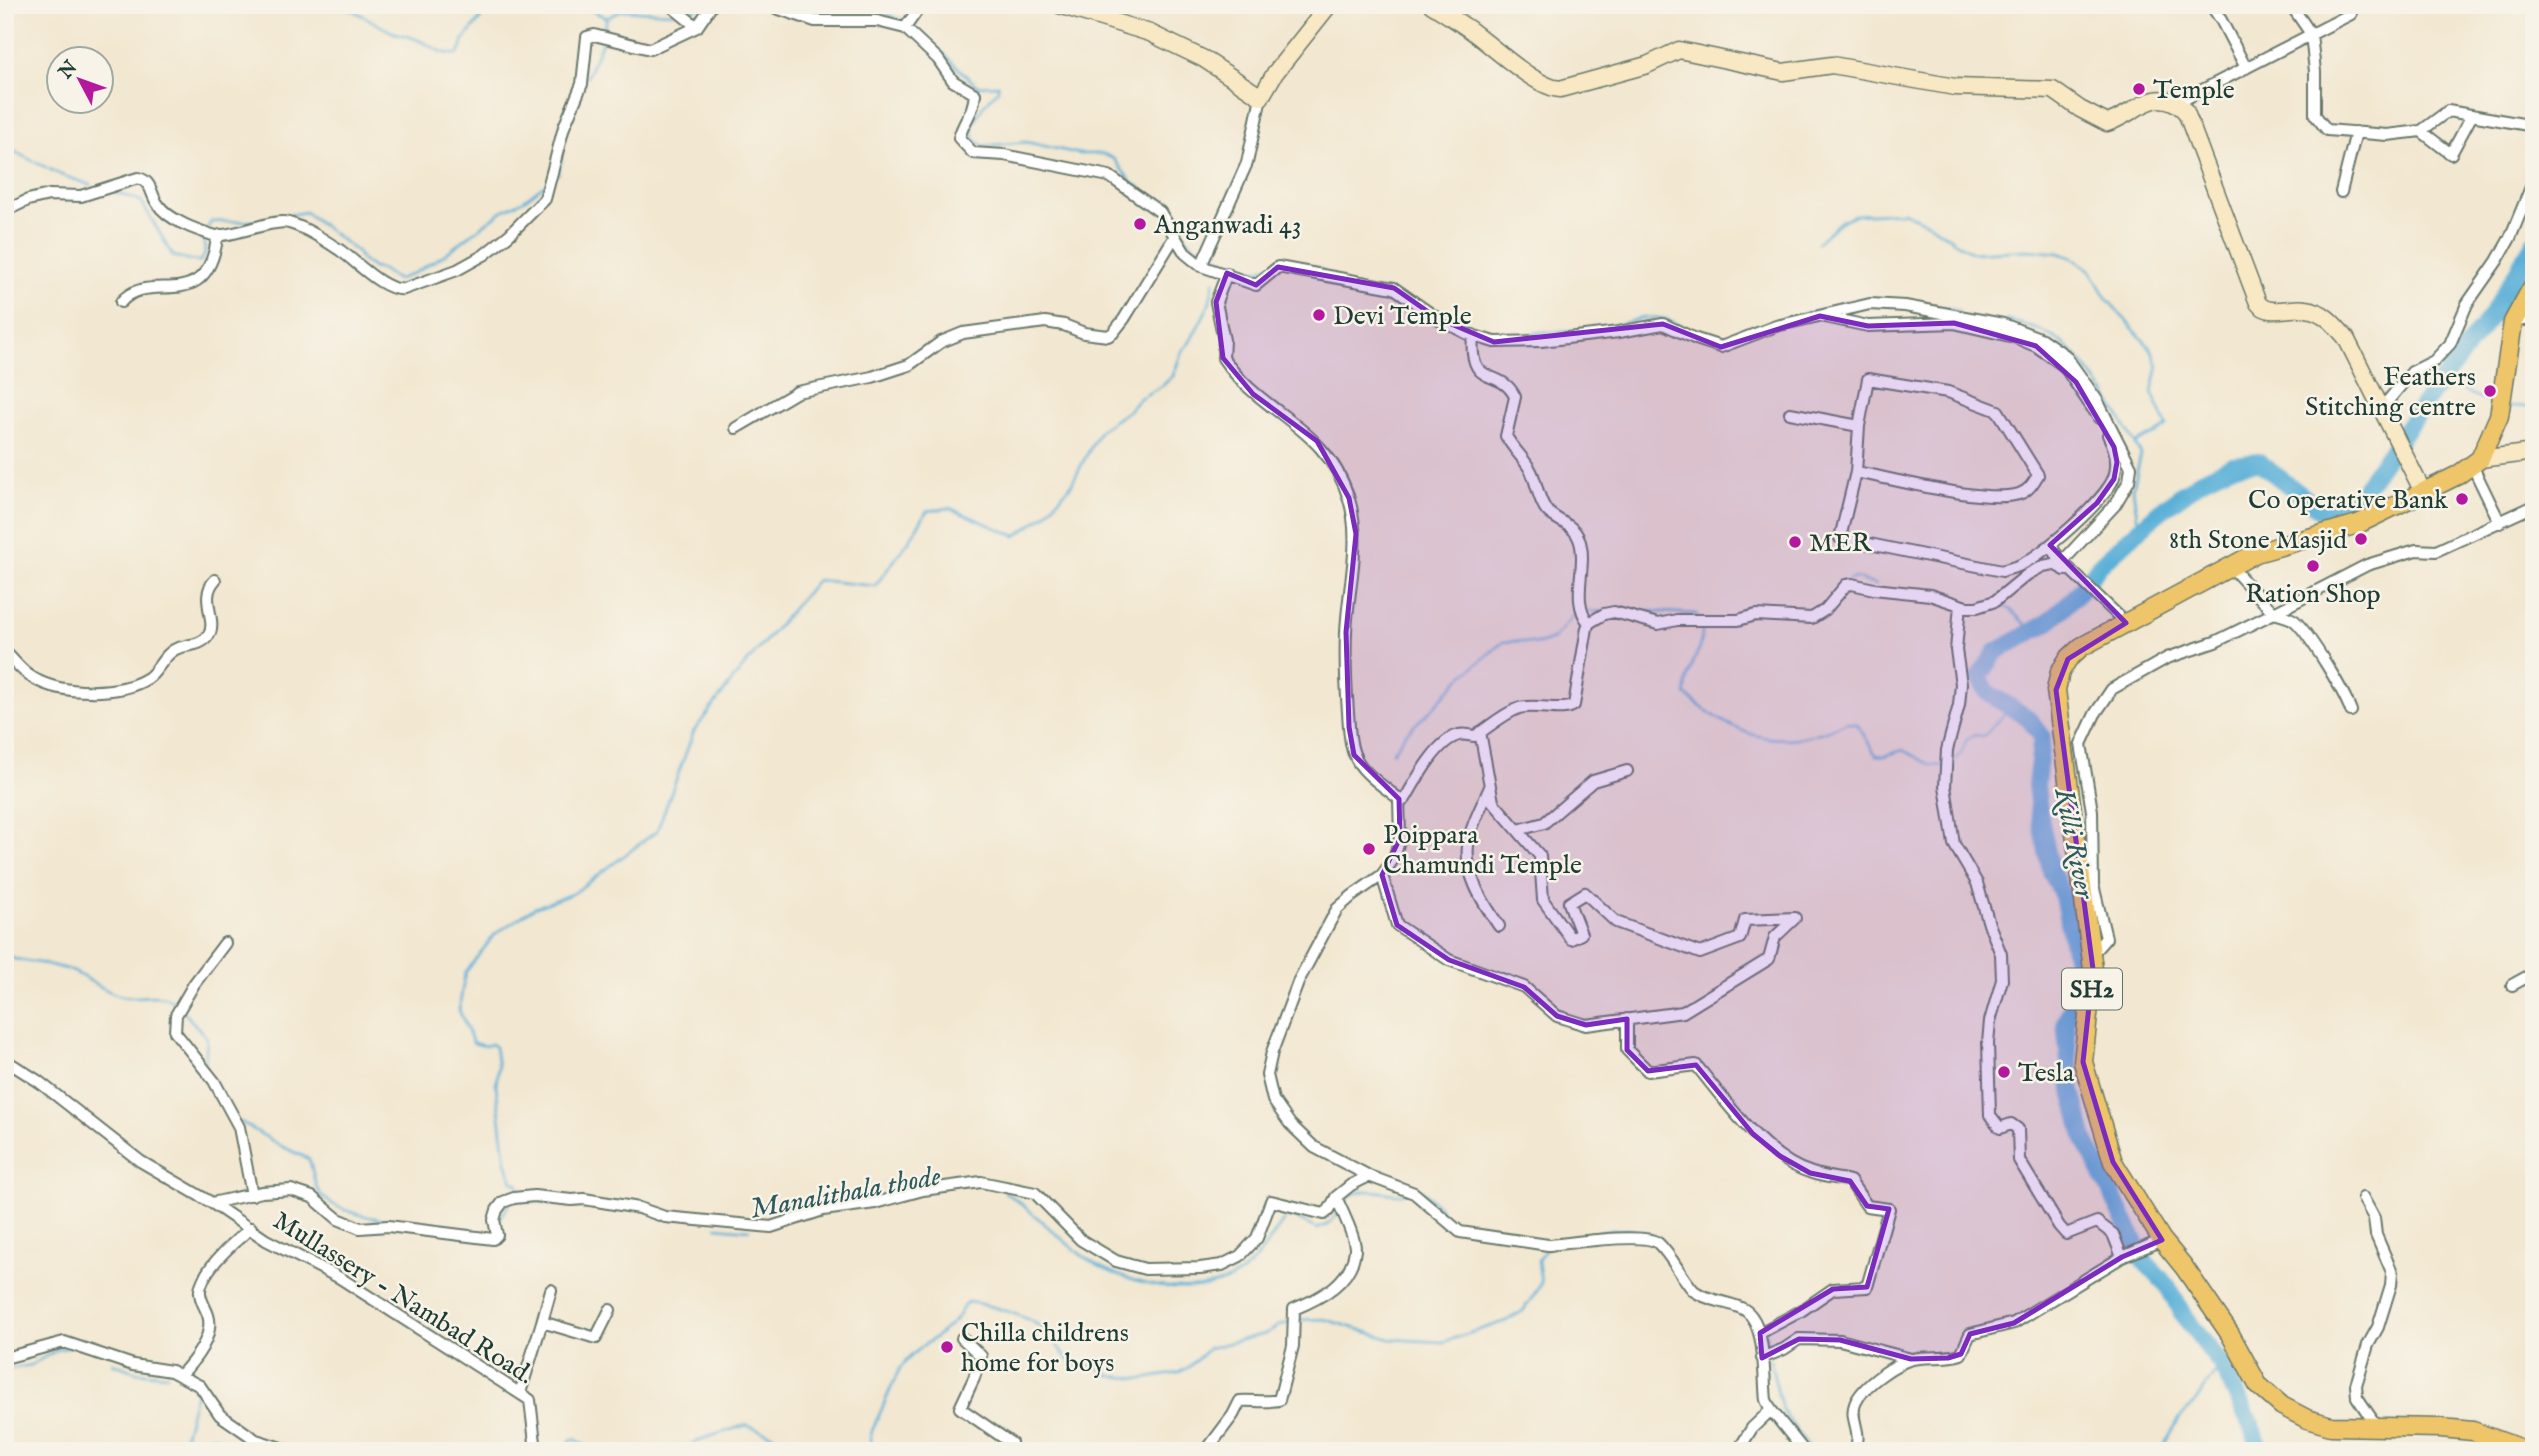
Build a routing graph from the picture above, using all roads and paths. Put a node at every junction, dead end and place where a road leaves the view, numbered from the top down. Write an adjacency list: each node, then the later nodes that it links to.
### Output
1 (712, 5): 14 (street)
2 (767, 5): 13 (street)
3 (921, 5): 13 (street)
4 (1059, 5): 17 (main road)
5 (1329, 5): 17 (main road)
6 (1432, 5): 18 (main road)
7 (2211, 5): 16 (street)
8 (2291, 5): 15 (street)
9 (2528, 5): 12 (street)
10 (677, 11): 14 (street)
11 (2351, 14): 15 (street)
12 (2534, 19)
13 (907, 26): 27 (street)
14 (697, 27): 26 (street)
15 (2311, 34): 16 (street); 22 (street)
16 (2246, 68): 18 (street)
17 (1261, 97): 28 (street)
18 (2177, 103): 36 (main road)
19 (2472, 116): 20 (street); 21 (street); 21 (street)
20 (2534, 126)
21 (2421, 131): 22 (street)
22 (2356, 132): 24 (street)
23 (2534, 180): 36 (street)
24 (2341, 191)
25 (5, 211): 26 (street)
26 (222, 236): 31 (street)
27 (1175, 236): 28 (street); 39 (street)
28 (1205, 257): 29 (street)
29 (1227, 273): 35 (street); 59 (street)
30 (2534, 284): 34 (main road)
31 (121, 302)
32 (1820, 316): 35 (street); 46 (street); 48 (street)
33 (2534, 318): 34 (street)
34 (2514, 322): 41 (main road)
35 (1473, 335): 52 (street)
36 (2381, 409): 43 (main road)
37 (1790, 413): 38 (street)
38 (1859, 426): 42 (street); 42 (street)
39 (736, 428)
40 (2534, 452): 41 (main road)
41 (2476, 462): 43 (main road, SH2); 45 (street)
42 (1856, 472): 46 (street)
43 (2423, 492): 47 (main road, SH2)
44 (2534, 506): 45 (street)
45 (2500, 523): 51 (street)
46 (2050, 545): 48 (street)
47 (2231, 567): 51 (street); 53 (main road, SH2)
48 (2070, 569): 50 (street); 53 (street)
49 (215, 580): 54 (street)
50 (1960, 605): 52 (street); 76 (street)
51 (2274, 613): 55 (street); 64 (street)
52 (1589, 623): 56 (street)
53 (2126, 623): 64 (main road, SH2)
54 (5, 652)
55 (2351, 711)
56 (1480, 732): 58 (street); 59 (street)
57 (1627, 771): 60 (street)
58 (1490, 787): 60 (street); 62 (street)
59 (1399, 803): 61 (street)
60 (1517, 830): 67 (street)
61 (1382, 875): 67 (street); 69 (street)
62 (1499, 926)
63 (225, 943): 70 (street)
64 (2091, 955): 75 (main road, SH2)
65 (2534, 973): 66 (street)
66 (2512, 985)
67 (1627, 1019): 80 (street)
68 (5, 1060): 72 (street, Mullassery - Nambad Road.)
69 (1370, 1176): 73 (street); 80 (street)
70 (252, 1195): 72 (street); 73 (street)
71 (2363, 1198): 88 (street)
72 (212, 1203): 74 (street, Mullassery - Nambad Road.)
73 (1339, 1204): 92 (street)
74 (251, 1228): 85 (street); 86 (street, Mullassery - Nambad Road.)
75 (2162, 1240): 76 (street); 88 (main road, SH2)
76 (2122, 1257): 84 (street)
77 (551, 1290): 79 (street)
78 (610, 1310): 79 (street)
79 (542, 1322): 86 (street)
80 (1760, 1333): 82 (street)
81 (962, 1338): 91 (street)
82 (1763, 1357): 84 (street); 87 (street)
83 (5, 1358): 85 (street)
84 (1911, 1359): 95 (street)
85 (180, 1376): 89 (street)
86 (520, 1393): 90 (street, Mullassery - Nambad Road.)
87 (1771, 1410): 93 (street); 94 (street)
88 (2377, 1427): 96 (main road, SH2)
89 (292, 1451)
90 (536, 1451)
91 (1008, 1451)
92 (1206, 1451)
93 (1738, 1451)
94 (1804, 1451)
95 (1856, 1451)
96 (2527, 1451)

